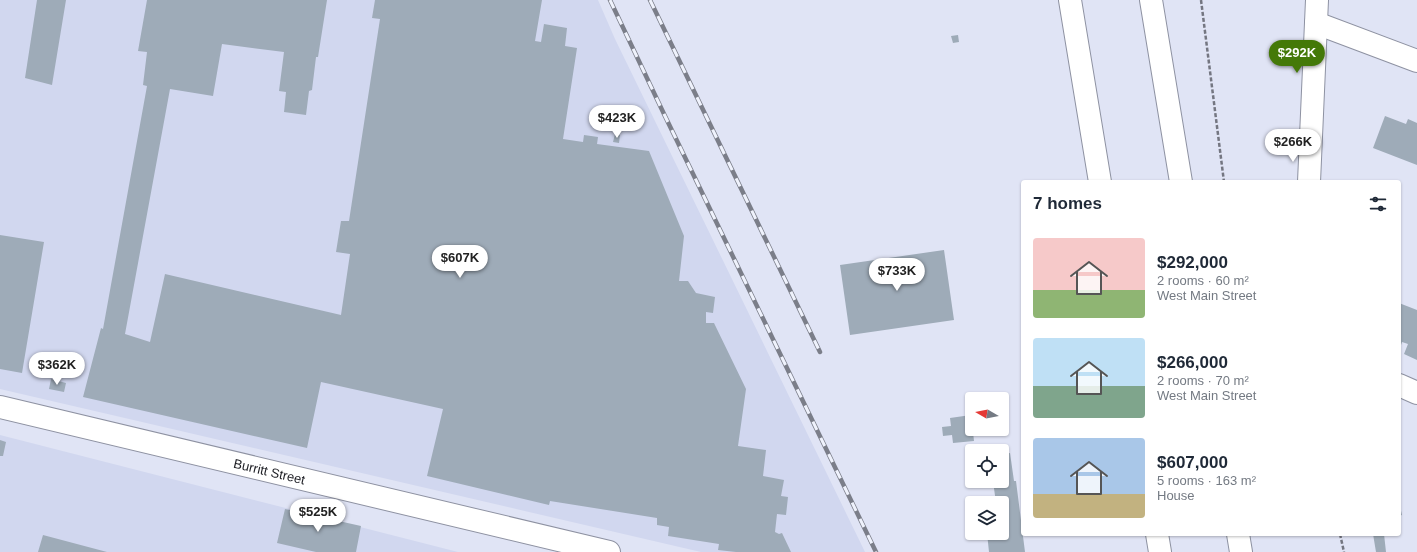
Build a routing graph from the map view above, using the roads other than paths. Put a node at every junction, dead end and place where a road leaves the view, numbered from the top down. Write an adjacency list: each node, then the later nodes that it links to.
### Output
1 (1070, 0): 6 (main road)
2 (1151, 0): 7 (main road)
3 (1317, 0): 4 (main road)
4 (1316, 23): 5 (main road); 8 (main road)
5 (1417, 61)
6 (1100, 180)
7 (1181, 180)
8 (1309, 180)
9 (1401, 387): 10 (main road)
10 (1417, 393)
11 (0, 407): 15 (main road, Burritt Street)
12 (1157, 536): 16 (main road)
13 (1238, 536): 17 (main road)
14 (1250, 536): 18 (main road)
15 (609, 552)
16 (1160, 552)
17 (1241, 552)
18 (1244, 552)

